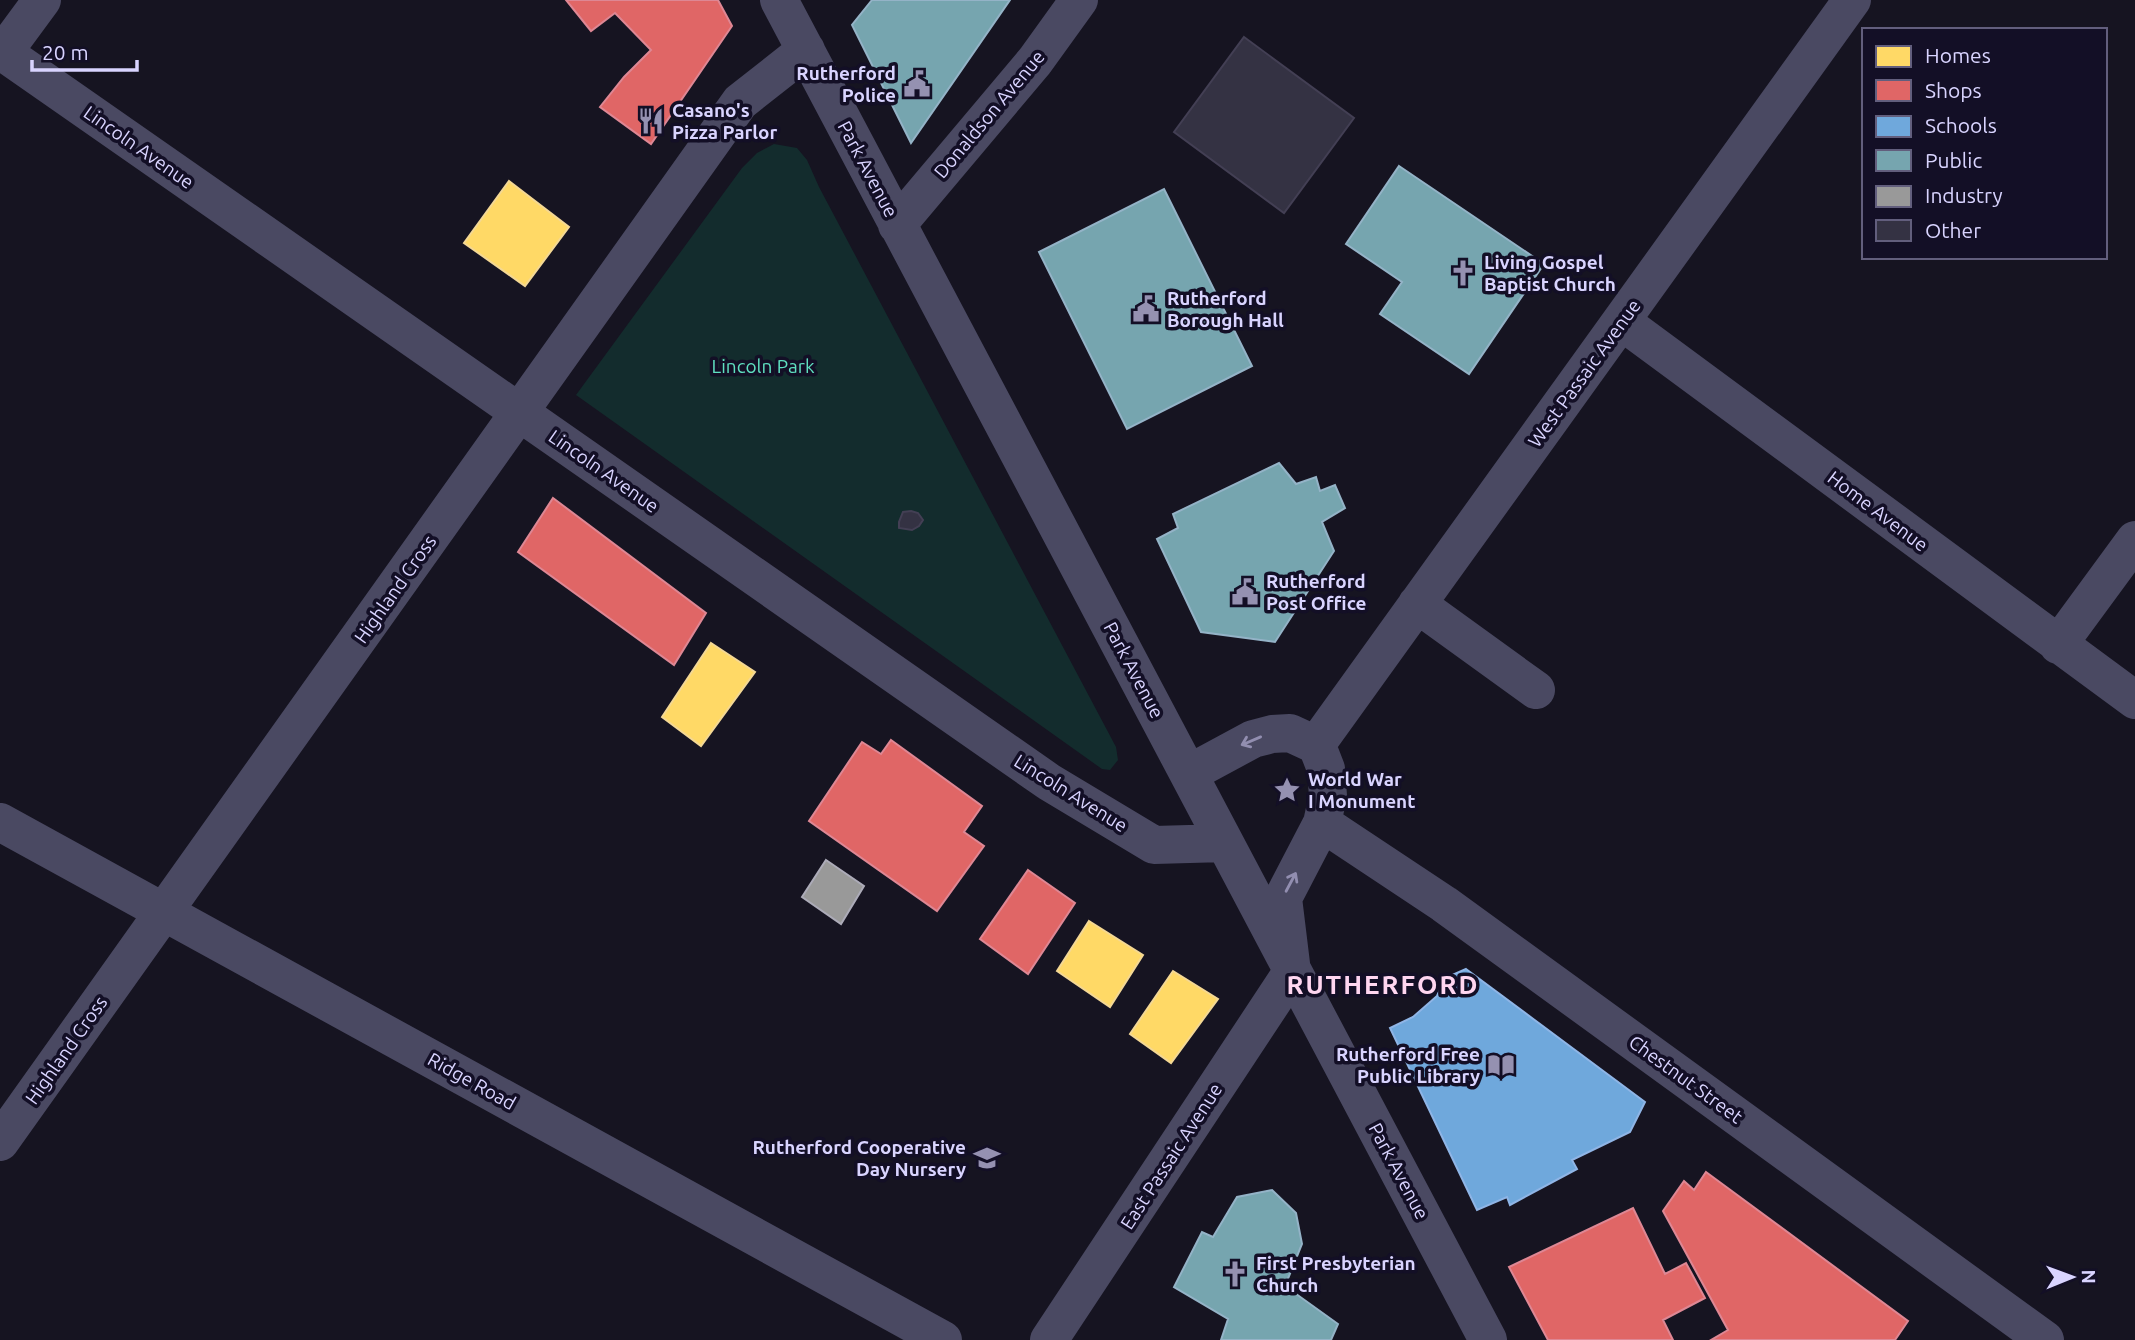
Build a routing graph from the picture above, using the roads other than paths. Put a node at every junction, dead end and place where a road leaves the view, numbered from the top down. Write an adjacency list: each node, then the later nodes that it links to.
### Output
1 (42, 0): 6 (street)
2 (779, 0): 5 (street, Park Avenue)
3 (1079, 0): 7 (street, Donaldson Avenue)
4 (1852, 0): 8 (street, West Passaic Avenue)
5 (806, 50): 7 (street, Park Avenue); 9 (street, Highland Cross)
6 (2, 51): 9 (street, Lincoln Avenue)
7 (897, 225): 16 (street, Park Avenue)
8 (1621, 321): 11 (street, West Passaic Avenue); 12 (street, Home Avenue)
9 (520, 413): 19 (street, Lincoln Avenue); 20 (street, Highland Cross)
10 (2135, 540): 12 (street)
11 (1417, 604): 13 (street); 15 (street, West Passaic Avenue)
12 (2058, 645): 14 (street, Home Avenue)
13 (1536, 690)
14 (2135, 700)
15 (1315, 745): 16 (street, one-way to 16); 18 (street)
16 (1190, 773): 19 (street, Park Avenue)
17 (0, 822): 20 (street, Ridge Road)
18 (1322, 823): 21 (street, one-way to 18); 26 (street, Chestnut Street)
19 (1225, 843): 21 (street, Park Avenue)
20 (164, 912): 22 (street, Highland Cross); 23 (street, Ridge Road)
21 (1292, 972): 24 (street, East Passaic Avenue); 25 (street, Park Avenue)
22 (0, 1142)
23 (943, 1340)
24 (1049, 1340)
25 (1488, 1340)
26 (2045, 1340)

